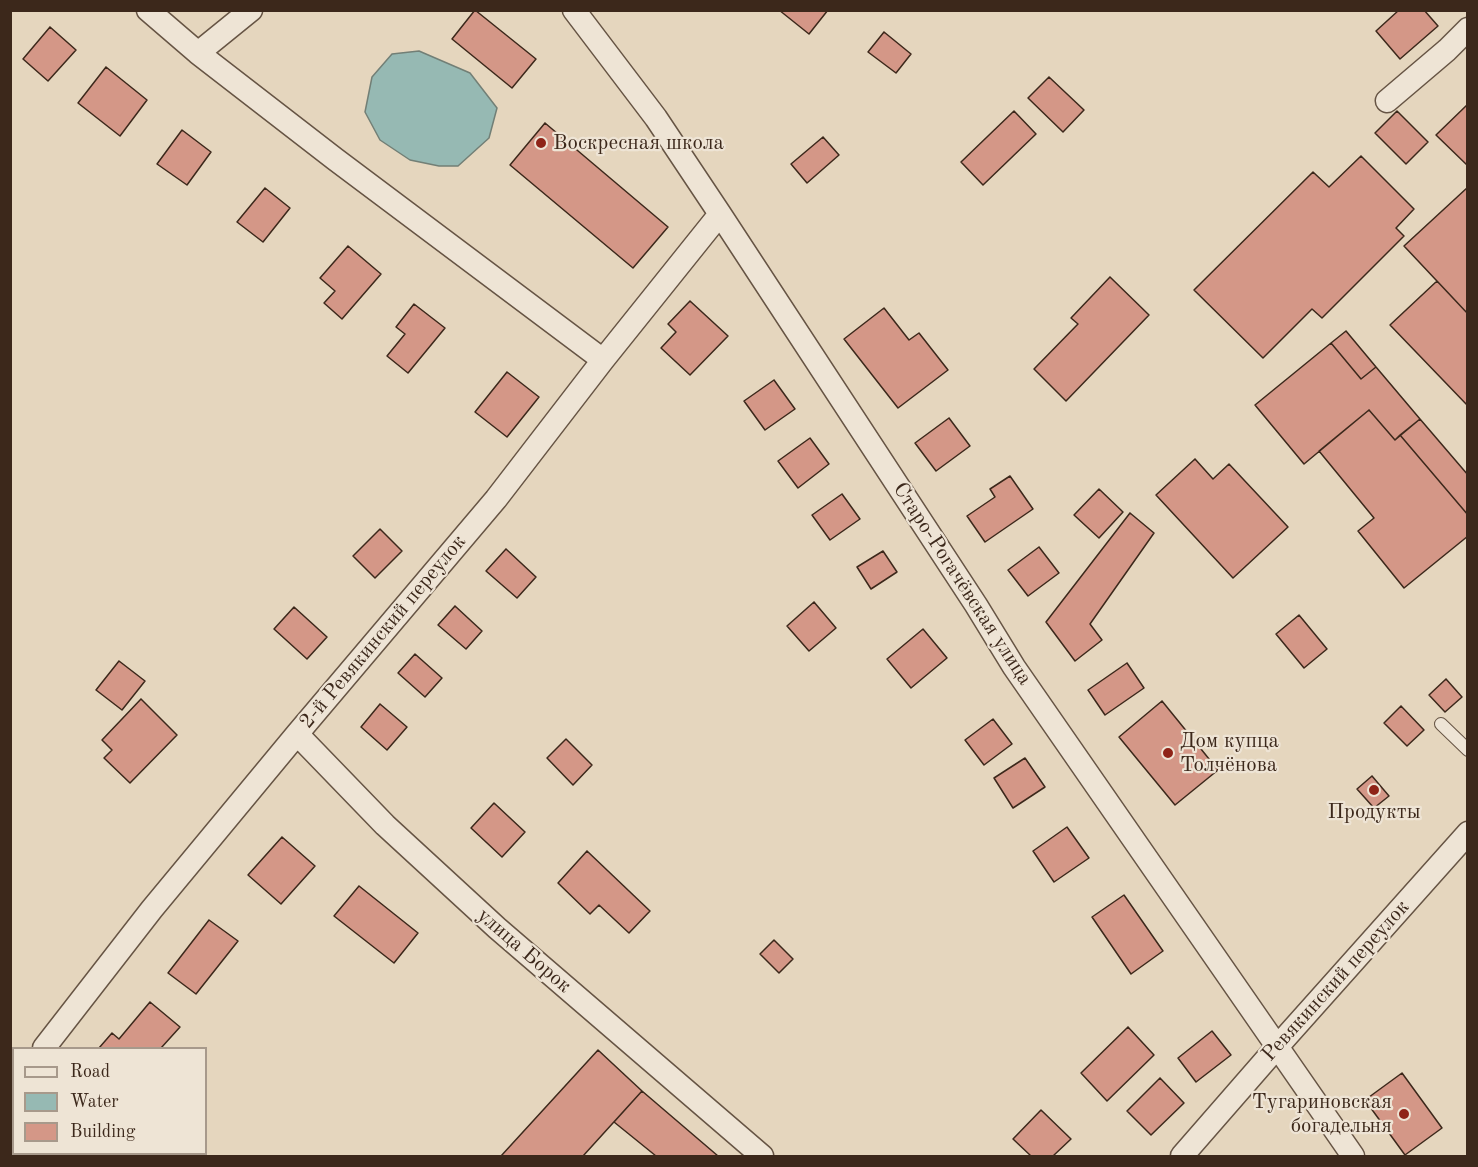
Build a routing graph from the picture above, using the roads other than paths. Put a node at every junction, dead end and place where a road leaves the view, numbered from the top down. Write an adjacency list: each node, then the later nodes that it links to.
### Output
1 (148, 10): 5 (street)
2 (251, 10): 5 (street)
3 (574, 10): 7 (street, Старо-Рогачёвская улица)
4 (1467, 29): 6 (street)
5 (198, 53): 8 (street)
6 (1387, 101)
7 (720, 214): 8 (street, 2-й Ревякинский переулок); 14 (street, Старо-Рогачёвская улица)
8 (603, 360): 10 (street, 2-й Ревякинский переулок)
9 (1441, 724): 11 (lane)
10 (297, 734): 13 (street, 2-й Ревякинский переулок); 15 (street, улица Борок)
11 (1467, 750)
12 (1467, 833): 14 (street, Ревякинский переулок)
13 (45, 1047)
14 (1277, 1047): 16 (street, Ревякинский переулок); 17 (street, Старо-Рогачёвская улица)
15 (762, 1156)
16 (1182, 1156)
17 (1353, 1156)

